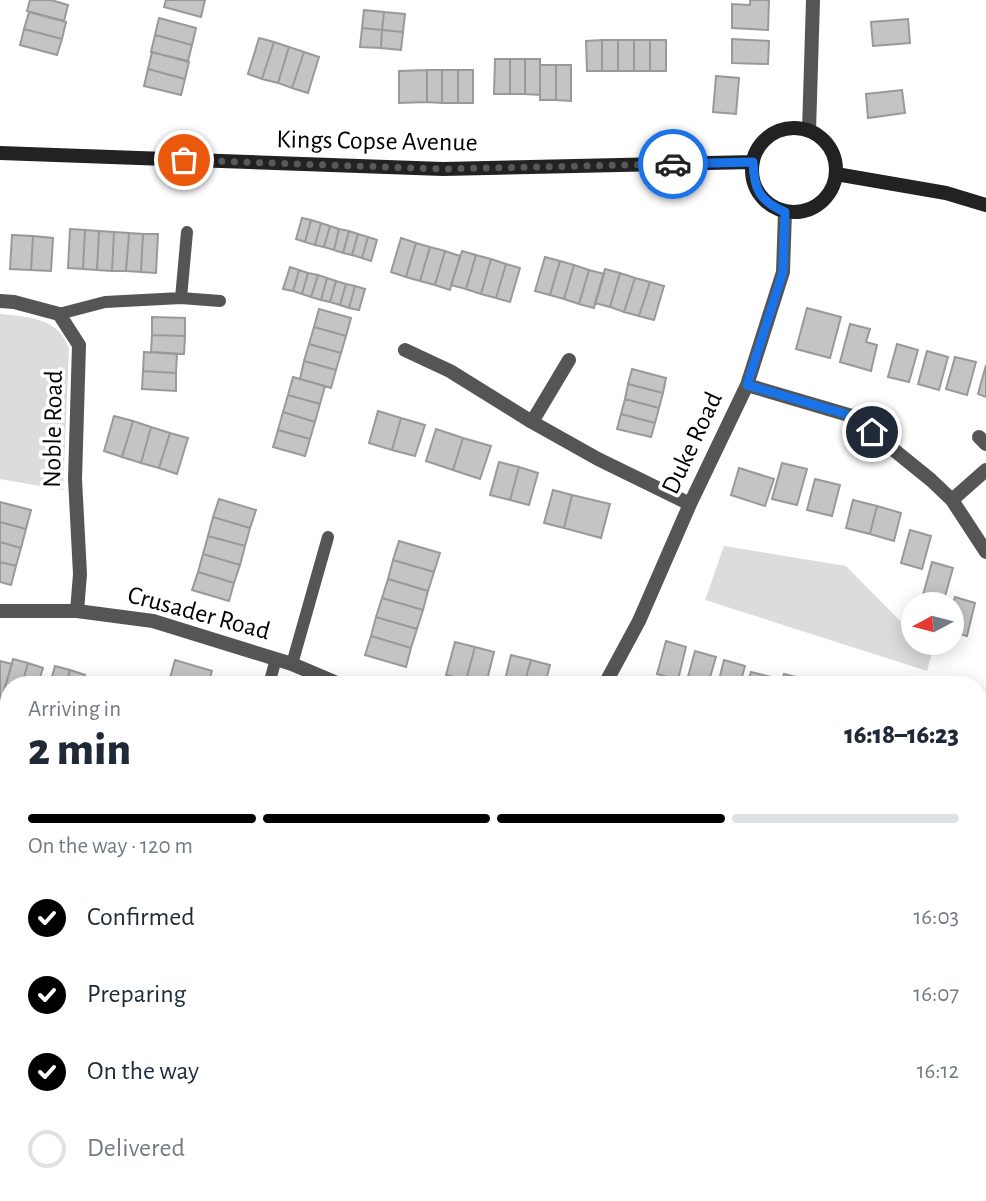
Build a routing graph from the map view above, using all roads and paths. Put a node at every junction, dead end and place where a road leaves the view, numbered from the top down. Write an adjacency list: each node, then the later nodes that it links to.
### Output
1 (813, 0): 2 (street)
2 (809, 131): 4 (street); 5 (street)
3 (0, 153): 4 (street, Kings Copse Avenue)
4 (753, 162): 7 (street)
5 (836, 174): 6 (street); 7 (street)
6 (986, 205)
7 (785, 212): 15 (street, Duke Road)
8 (187, 232): 9 (lane)
9 (181, 298): 11 (lane); 12 (lane)
10 (0, 301): 12 (street)
11 (220, 301)
12 (59, 314): 23 (street, Noble Road)
13 (405, 350): 16 (street)
14 (569, 360): 16 (street)
15 (747, 385): 18 (street); 19 (street, Duke Road)
16 (532, 422): 19 (street)
17 (986, 470): 18 (street)
18 (952, 500): 21 (street)
19 (690, 504): 28 (street, Duke Road)
20 (328, 537): 25 (lane)
21 (986, 552)
22 (0, 611): 23 (street, Crusader Road)
23 (77, 611): 24 (street, Crusader Road)
24 (276, 659): 25 (street, Crusader Road); 26 (lane)
25 (292, 664): 27 (street, Crusader Road)
26 (271, 676)
27 (320, 676)
28 (609, 676)

